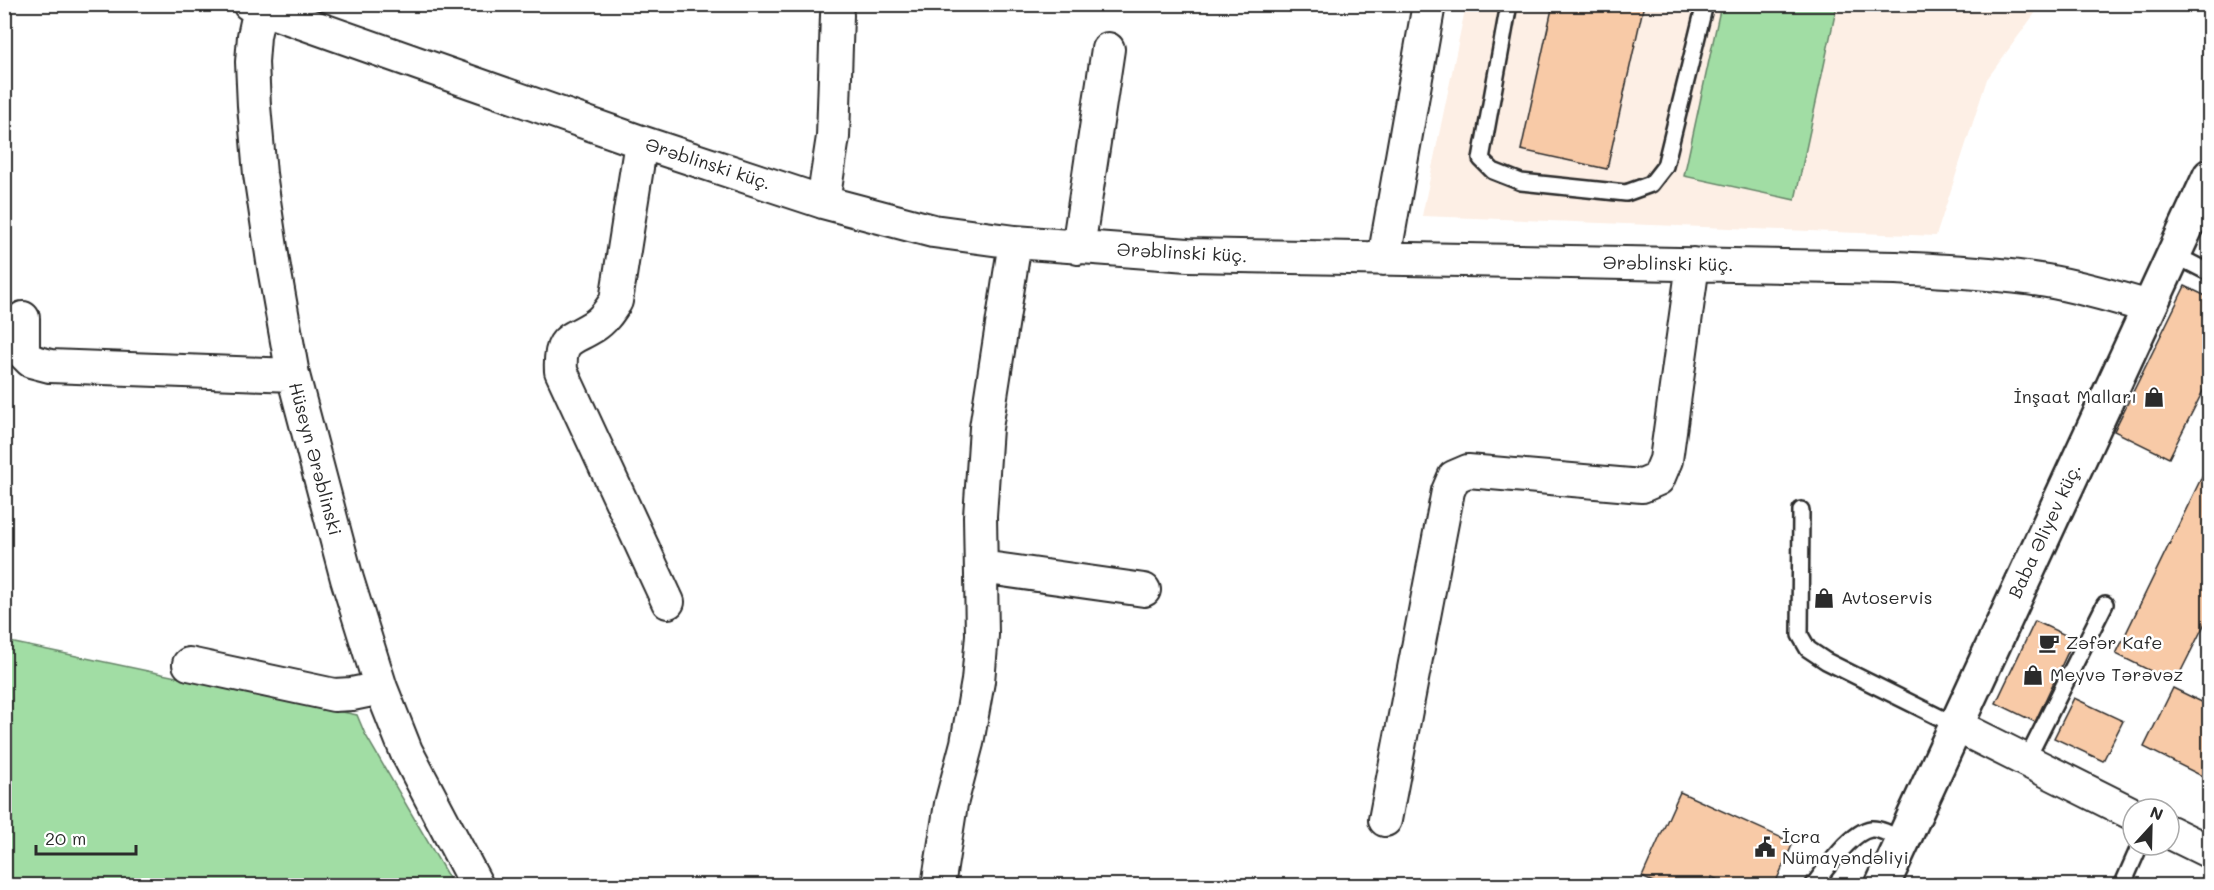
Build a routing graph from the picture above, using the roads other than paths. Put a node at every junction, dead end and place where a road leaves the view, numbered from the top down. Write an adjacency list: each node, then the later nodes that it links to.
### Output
1 (1430, 4): 13 (street)
2 (1509, 4): 3 (lane)
3 (1705, 4)
4 (255, 6): 7 (street, Ərəblinski küç.); 18 (street, Hüseyn Ərəblinski)
5 (837, 15): 9 (street)
6 (1108, 49): 11 (street)
7 (641, 142): 9 (street, Ərəblinski küç.); 22 (street)
8 (2210, 176): 12 (street, Baba Əliyev küç.)
9 (823, 202): 10 (street, Ərəblinski küç.)
10 (1015, 242): 11 (street, Ərəblinski küç.); 20 (street)
11 (1078, 248): 13 (street, Ərəblinski küç.)
12 (2173, 254): 15 (lane); 16 (street, Baba Əliyev küç.)
13 (1384, 259): 14 (street, Ərəblinski küç.)
14 (1693, 264): 16 (street, Ərəblinski küç.); 29 (street)
15 (2210, 273)
16 (2149, 307): 26 (street, Baba Əliyev küç.)
17 (23, 318): 18 (street)
18 (293, 375): 25 (street, Hüseyn Ərəblinski)
19 (1801, 510): 26 (lane)
20 (981, 567): 21 (street); 35 (street)
21 (1144, 590)
22 (668, 602)
23 (2105, 604): 27 (lane)
24 (189, 664): 25 (street)
25 (381, 688): 34 (street, Hüseyn Ərəblinski)
26 (1955, 725): 27 (street); 31 (street, Baba Əliyev küç.)
27 (2026, 760): 28 (street)
28 (2121, 808)
29 (1385, 820)
30 (2181, 838): 32 (street)
31 (1902, 841): 36 (lane); 37 (street, Baba Əliyev küç.)
32 (2210, 852)
33 (2135, 857): 38 (lane)
34 (477, 885)
35 (938, 885)
36 (1813, 885)
37 (1882, 885)
38 (2122, 885)

